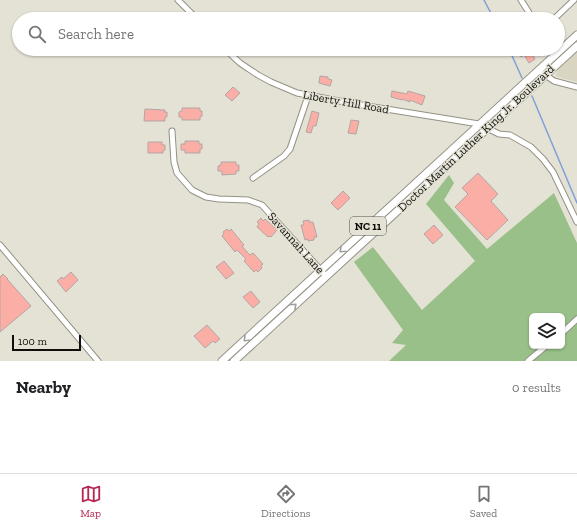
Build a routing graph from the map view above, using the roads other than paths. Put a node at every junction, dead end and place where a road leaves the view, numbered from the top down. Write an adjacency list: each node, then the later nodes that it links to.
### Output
1 (178, 0): 4 (street)
2 (521, 0): 5 (street)
3 (574, 0): 6 (street)
4 (190, 12)
5 (529, 12)
6 (561, 12)
7 (577, 35): 8 (highway, Doctor Martin Luther King Jr. Boulevard / NC 11)
8 (565, 44)
9 (577, 46): 13 (highway, Doctor Martin Luther King Jr. Boulevard / NC 11)
10 (232, 56): 15 (street, Liberty Hill Road)
11 (551, 56): 12 (highway, Doctor Martin Luther King Jr. Boulevard / NC 11)
12 (538, 70): 13 (street); 16 (highway, Doctor Martin Luther King Jr. Boulevard / NC 11)
13 (545, 75): 14 (street); 17 (highway, Doctor Martin Luther King Jr. Boulevard / NC 11)
14 (577, 87)
15 (308, 96): 16 (street, Liberty Hill Road); 19 (street)
16 (480, 124): 17 (street, Liberty Hill Road); 22 (highway, Doctor Martin Luther King Jr. Boulevard / NC 11, one-way to 22)
17 (488, 128): 20 (street, Liberty Hill Road); 23 (highway, Doctor Martin Luther King Jr. Boulevard / NC 11)
18 (172, 131): 22 (street, Savannah Lane)
19 (253, 178)
20 (577, 222)
21 (0, 245): 27 (street)
22 (320, 270): 23 (street, Savannah Lane); 28 (highway, Doctor Martin Luther King Jr. Boulevard / NC 11, one-way to 28)
23 (326, 276): 29 (highway, Doctor Martin Luther King Jr. Boulevard / NC 11, one-way to 23)
24 (577, 319): 25 (street)
25 (565, 330)
26 (542, 349): 30 (street)
27 (98, 361)
28 (222, 361)
29 (234, 361)
30 (528, 361)

